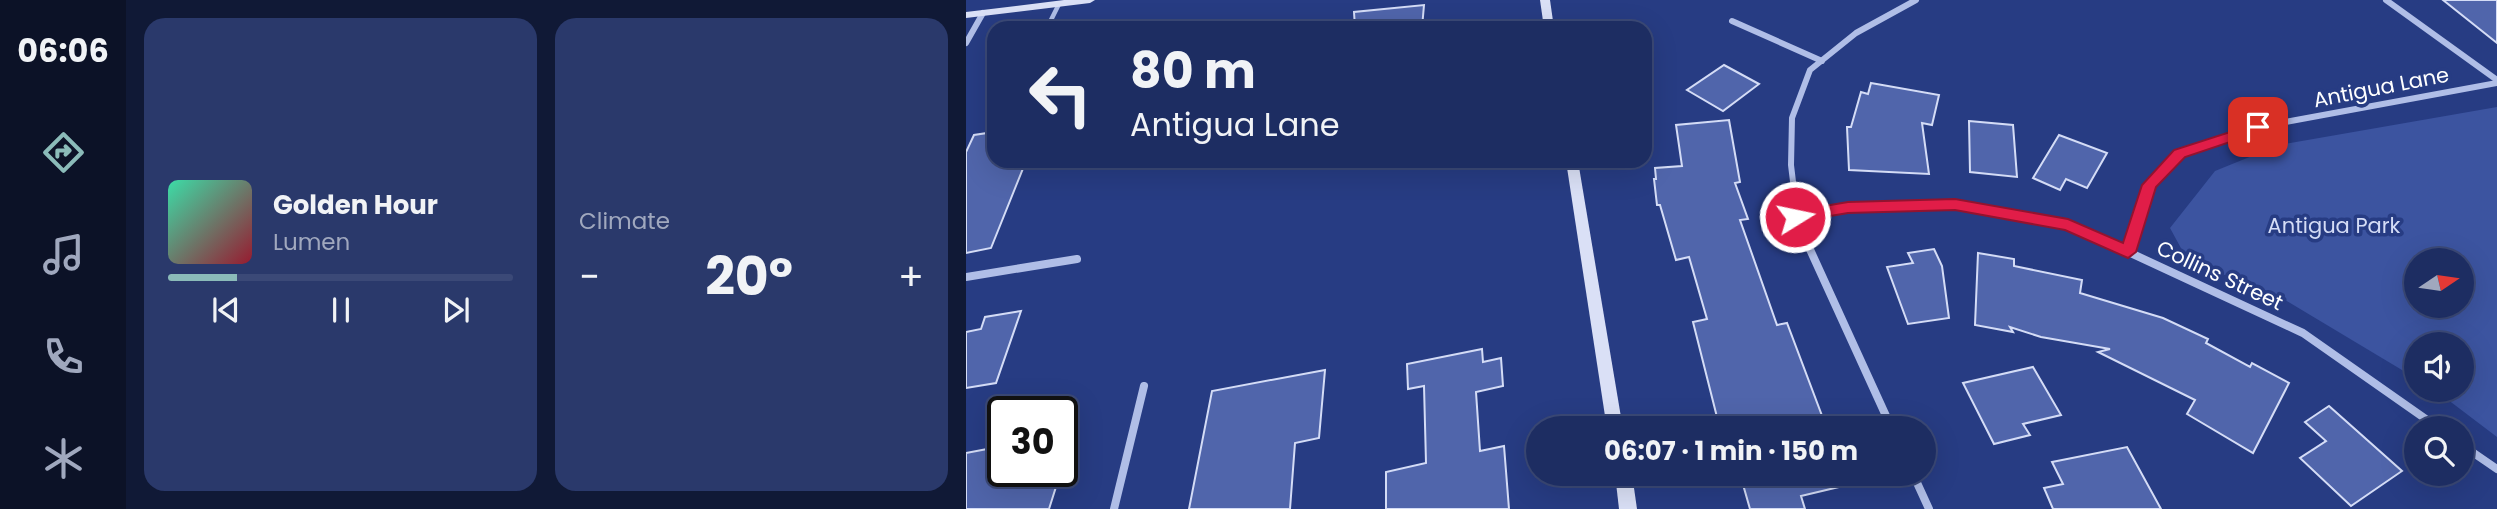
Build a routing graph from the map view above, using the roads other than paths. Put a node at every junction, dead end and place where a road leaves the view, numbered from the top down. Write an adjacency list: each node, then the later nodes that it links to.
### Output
1 (1090, 0): 5 (street)
2 (1545, 0): 9 (street)
3 (1916, 0): 12 (street)
4 (2386, 0): 13 (street)
5 (1059, 4): 6 (street); 8 (lane)
6 (984, 13): 7 (street); 11 (street)
7 (966, 15)
8 (1050, 21)
9 (1548, 21)
10 (1732, 21): 12 (street)
11 (966, 43)
12 (1822, 61): 15 (street)
13 (2497, 81): 16 (street, Antigua Lane)
14 (1573, 168): 20 (street)
15 (1795, 217): 16 (street, Collins Street); 21 (street)
16 (2128, 252): 22 (street, Collins Street)
17 (1077, 259): 18 (street)
18 (966, 276)
19 (1144, 386): 27 (street)
20 (1613, 416)
21 (1886, 416)
22 (2421, 416)
23 (2474, 453): 24 (street)
24 (2497, 469)
25 (1625, 486): 28 (street)
26 (1918, 486): 29 (street)
27 (1114, 509)
28 (1628, 509)
29 (1929, 509)

